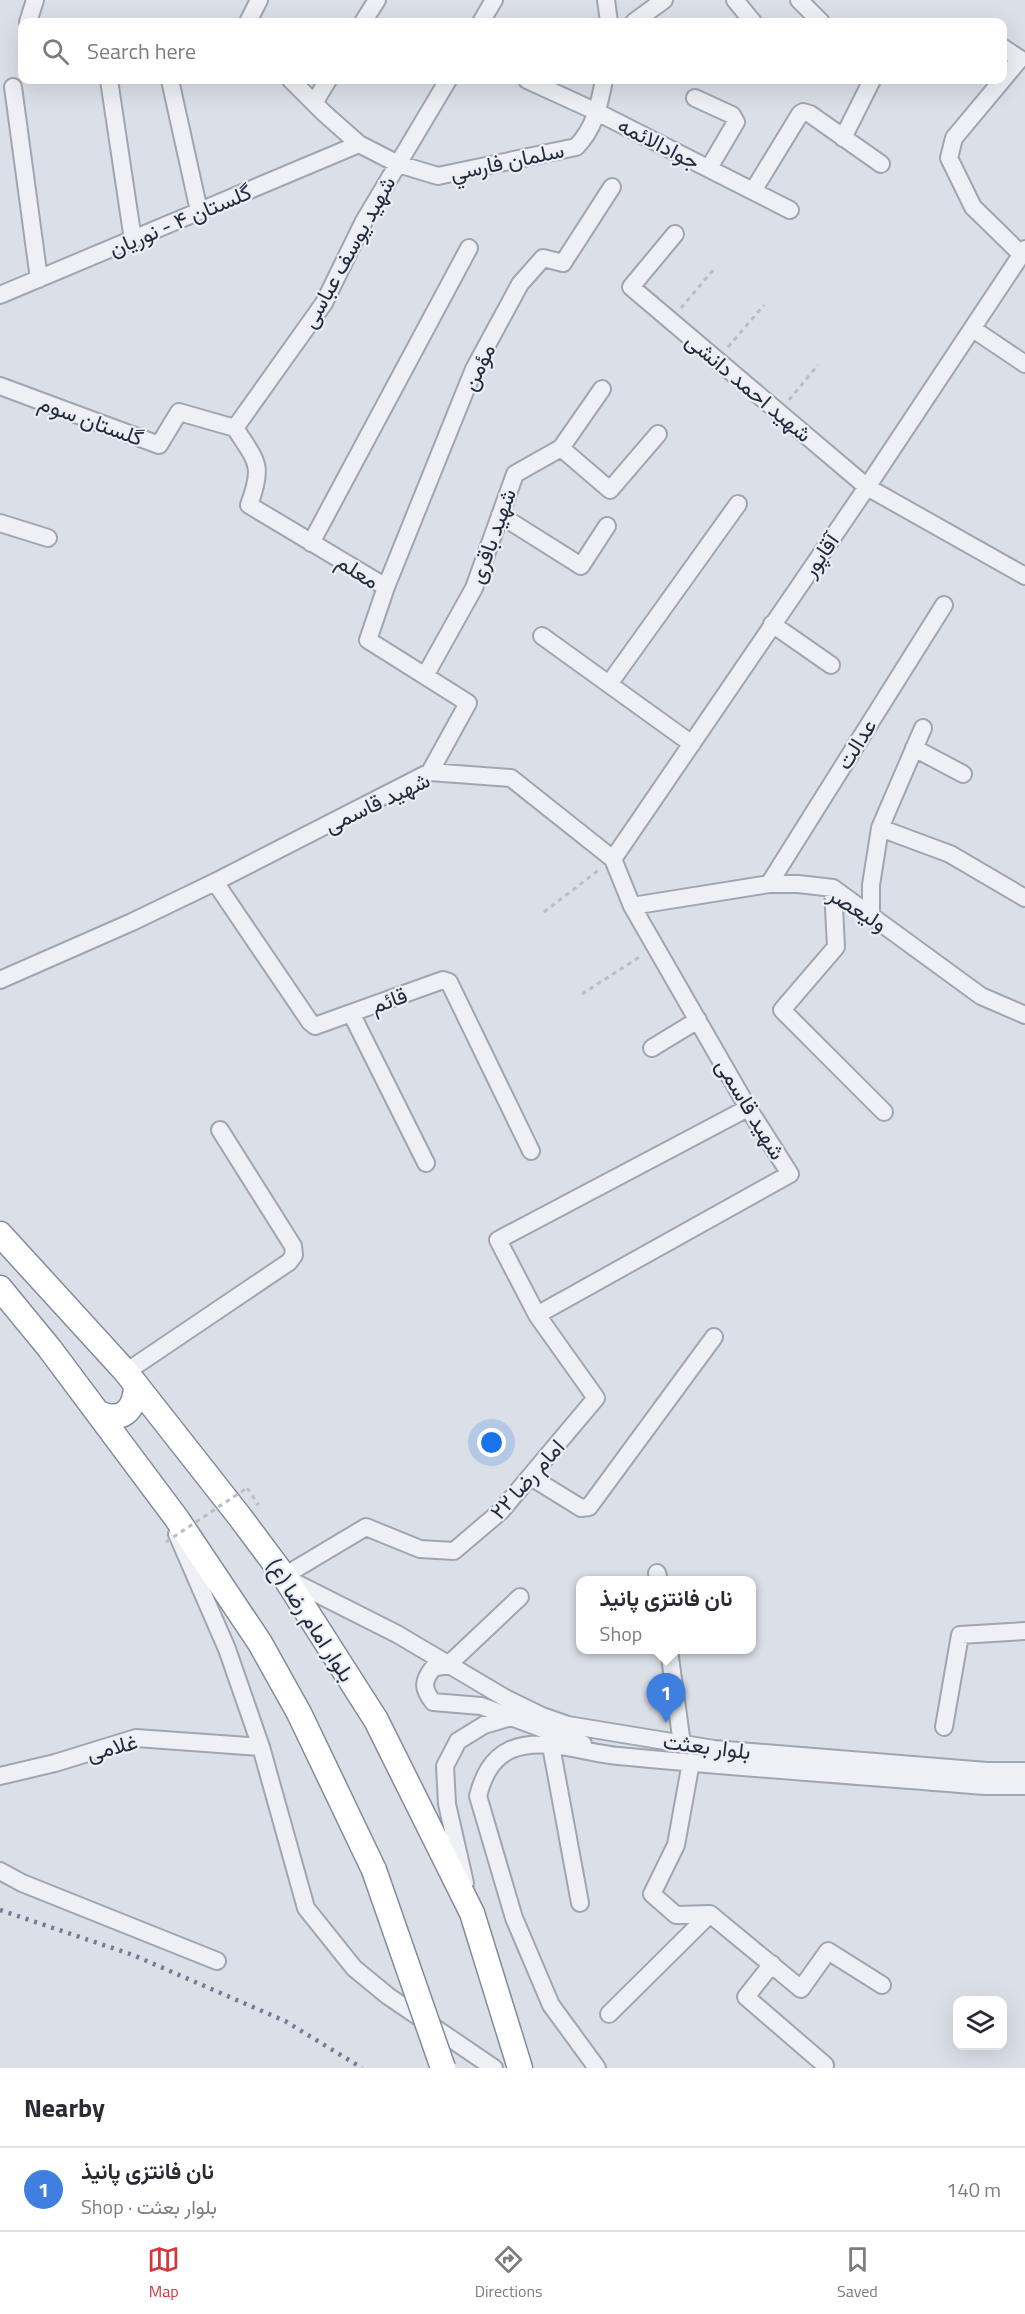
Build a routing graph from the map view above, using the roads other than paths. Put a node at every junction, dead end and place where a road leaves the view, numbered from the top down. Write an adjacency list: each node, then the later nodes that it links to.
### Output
1 (34, 0): 9 (street)
2 (259, 0): 10 (street)
3 (377, 0): 11 (street)
4 (494, 0): 12 (street)
5 (606, 0): 13 (street)
6 (664, 0): 14 (street)
7 (735, 0): 15 (street)
8 (799, 0): 16 (street)
9 (29, 18)
10 (250, 18)
11 (366, 18)
12 (483, 18)
13 (608, 18)
14 (639, 18)
15 (750, 18)
16 (817, 18)
17 (1007, 50): 18 (street)
18 (1022, 60): 19 (street)
19 (1007, 77)
20 (110, 84): 43 (street)
21 (171, 84): 41 (street)
22 (295, 84): 31 (street, سلمان فارسي)
23 (326, 84): 31 (street)
24 (446, 84): 35 (street, شهید یوسف عباسی)
25 (536, 84): 32 (street, جوادالائمه)
26 (603, 84): 32 (street, سلمان فارسي)
27 (870, 84): 33 (street)
28 (1001, 84): 45 (street)
29 (13, 87): 46 (street)
30 (695, 98): 37 (street)
31 (314, 103): 34 (street, سلمان فارسي)
32 (597, 112): 35 (street, سلمان فارسي); 37 (street, جوادالائمه)
33 (843, 138): 36 (street); 39 (street)
34 (359, 144): 35 (street, سلمان فارسي); 41 (street, گلستان ۴ - نوریان)
35 (398, 164): 52 (street, شهید یوسف عباسی)
36 (881, 164)
37 (709, 168): 39 (street, جوادالائمه)
38 (612, 187): 63 (street, مؤمن)
39 (753, 191): 40 (street, جوادالائمه)
40 (790, 210)
41 (199, 211): 43 (street, گلستان ۴ - نوریان)
42 (675, 234): 55 (street, شهید احمد دانشی)
43 (133, 240): 46 (street, گلستان ۴ - نوریان)
44 (469, 248): 61 (street)
45 (1023, 252): 48 (street, آقاپور)
46 (39, 279): 47 (street, گلستان ۴ - نوریان)
47 (0, 296)
48 (973, 329): 49 (street); 55 (street, آقاپور)
49 (1025, 364)
50 (0, 386): 52 (street, گلستان سوم)
51 (602, 389): 54 (street, شهید باقری)
52 (235, 428): 61 (street, معلم)
53 (658, 434): 54 (street)
54 (561, 448): 57 (street, شهید باقری)
55 (867, 488): 62 (street, شهید احمد دانشی); 65 (street, آقاپور)
56 (738, 504): 69 (street)
57 (500, 515): 59 (street); 68 (street, شهید باقری)
58 (0, 523): 60 (street)
59 (607, 526)
60 (48, 538)
61 (311, 543): 63 (street, معلم)
62 (1025, 576)
63 (386, 587): 68 (street, معلم)
64 (944, 604): 78 (street, عدالت)
65 (772, 624): 67 (street); 71 (street, آقاپور)
66 (542, 636): 69 (street)
67 (831, 665)
68 (425, 676): 73 (street, معلم)
69 (609, 684): 71 (street)
70 (923, 728): 72 (street)
71 (692, 744): 76 (street, آقاپور)
72 (914, 748): 74 (street); 75 (street)
73 (430, 772): 76 (street, شهید قاسمی); 77 (street, شهید قاسمی)
74 (963, 774)
75 (880, 828): 80 (street); 82 (street)
76 (613, 859): 81 (street, شهید قاسمی)
77 (215, 882): 83 (street, شهید قاسمی); 84 (street, قائم)
78 (770, 884): 79 (street, ولیعصر); 81 (street, ولیعصر)
79 (833, 888): 82 (street, ولیعصر); 89 (street)
80 (1025, 898)
81 (632, 906): 86 (street, شهید قاسمی)
82 (871, 915): 85 (street, ولیعصر)
83 (0, 980)
84 (351, 1013): 91 (street, قائم); 92 (street)
85 (1025, 1015)
86 (698, 1020): 87 (street); 88 (street, شهید قاسمی)
87 (652, 1048)
88 (748, 1108): 95 (street, امام رضا ۲۲); 95 (street, شهید قاسمی)
89 (884, 1112)
90 (220, 1130): 97 (street)
91 (531, 1151)
92 (426, 1163)
93 (0, 1234): 97 (highway, بلوار امام رضا (ع))
94 (0, 1288): 98 (highway)
95 (537, 1315): 99 (street, امام رضا ۲۲)
96 (714, 1337): 99 (street)
97 (131, 1379): 98 (highway); 101 (highway, بلوار امام رضا (ع))
98 (97, 1412): 100 (highway)
99 (531, 1477): 101 (street, امام رضا ۲۲)
100 (164, 1503): 110 (street); 125 (highway, bridge)
101 (284, 1576): 105 (street, بلوار بعثت); 118 (highway, بلوار امام رضا (ع))
102 (520, 1597): 105 (street)
103 (1025, 1631): 107 (street)
104 (670, 1654): 108 (street)
105 (448, 1665): 106 (street); 108 (street, بلوار بعثت)
106 (511, 1717): 111 (street); 118 (street)
107 (944, 1727)
108 (682, 1744): 113 (street, بلوار بعثت)
109 (547, 1745): 111 (street, بلوار بعثت); 117 (street); 128 (street, بلوار بعثت)
110 (261, 1747): 114 (street, غلامی); 126 (street)
111 (616, 1756): 112 (street, بلوار بعثت)
112 (691, 1762): 115 (street, بلوار بعثت); 119 (street)
113 (1025, 1771)
114 (0, 1776)
115 (1025, 1786)
116 (0, 1871): 120 (street)
117 (580, 1903)
118 (472, 1913): 127 (highway, بلوار امام رضا (ع))
119 (710, 1914): 121 (street); 123 (street)
120 (217, 1961)
121 (772, 1965): 122 (street); 124 (street)
122 (882, 1985)
123 (609, 2014)
124 (825, 2065)
125 (443, 2068)
126 (494, 2068)
127 (520, 2068)
128 (597, 2068)

